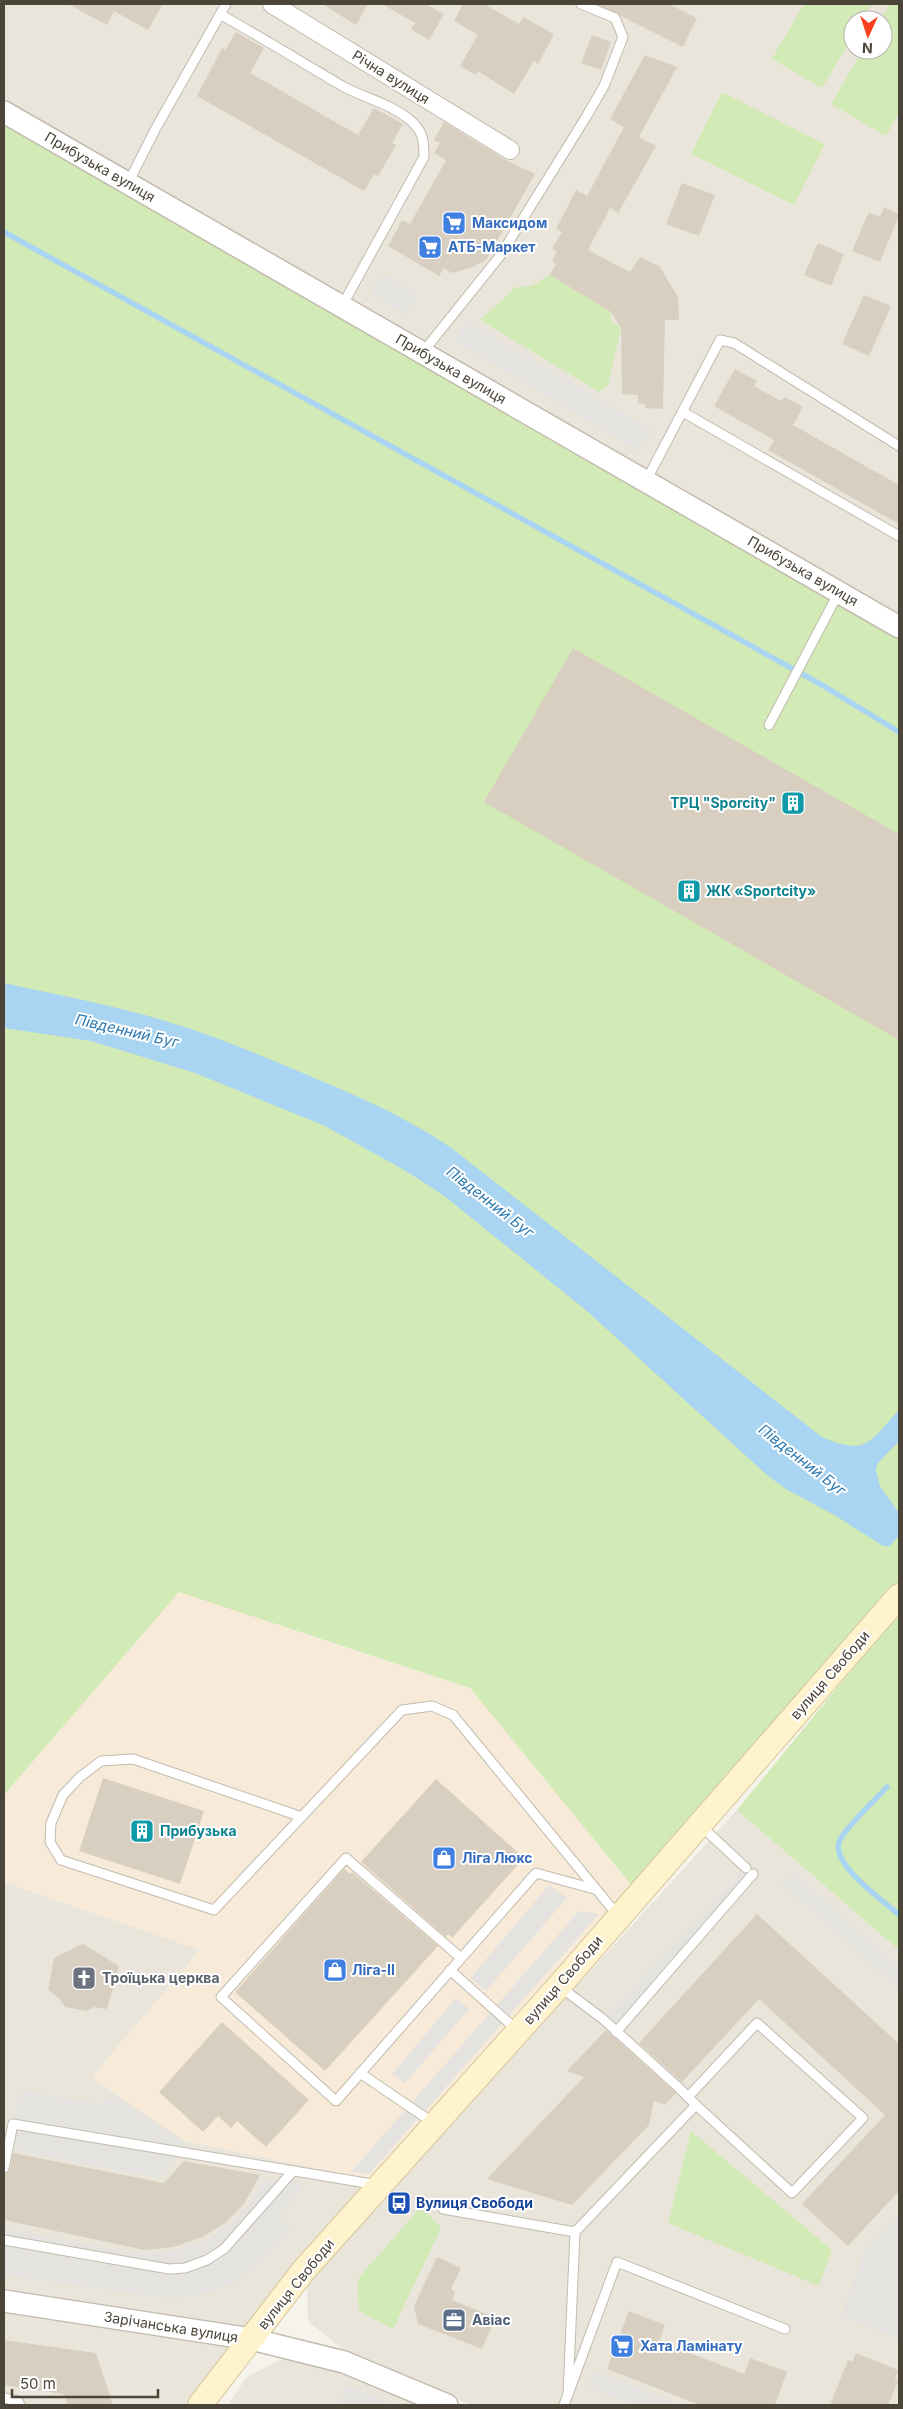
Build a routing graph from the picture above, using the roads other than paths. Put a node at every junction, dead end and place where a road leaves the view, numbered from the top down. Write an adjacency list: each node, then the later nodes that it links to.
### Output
1 (226, 4): 4 (lane)
2 (272, 4): 6 (street, Річна вулиця)
3 (581, 4): 9 (lane)
4 (221, 16): 7 (lane); 8 (lane)
5 (4, 112): 7 (street, Прибузька вулиця)
6 (510, 150)
7 (128, 183): 8 (street, Прибузька вулиця)
8 (342, 306): 9 (street, Прибузька вулиця)
9 (423, 353): 12 (street, Прибузька вулиця)
10 (683, 412): 11 (lane); 12 (lane); 13 (lane)
11 (899, 446)
12 (645, 481): 14 (street, Прибузька вулиця)
13 (899, 536)
14 (839, 592): 15 (street, Прибузька вулиця); 16 (lane)
15 (899, 627)
16 (769, 725)
17 (899, 1596): 19 (main road, вулиця Свободи)
18 (302, 1817): 18 (lane); 20 (lane)
19 (700, 1825): 21 (main road, вулиця Свободи); 26 (lane)
20 (595, 1889): 21 (lane); 22 (lane)
21 (619, 1917): 24 (main road, вулиця Свободи)
22 (461, 1958): 23 (lane); 27 (lane)
23 (450, 1970): 25 (lane); 27 (lane)
24 (559, 1986): 25 (main road, вулиця Свободи); 26 (lane)
25 (518, 2031): 30 (main road, вулиця Свободи)
26 (616, 2032): 28 (lane)
27 (360, 2073): 30 (lane)
28 (688, 2097): 29 (lane); 29 (lane)
29 (696, 2105): 35 (lane)
30 (435, 2124): 33 (main road, вулиця Свободи)
31 (4, 2168): 32 (lane)
32 (293, 2170): 33 (lane); 36 (lane)
33 (381, 2186): 39 (main road, вулиця Свободи)
34 (443, 2208): 35 (lane)
35 (575, 2232): 41 (lane)
36 (4, 2240)
37 (4, 2301): 39 (street, Зарічанська вулиця)
38 (785, 2329): 41 (lane)
39 (251, 2339): 40 (main road, вулиця Свободи); 46 (street, Зарічанська вулиця)
40 (229, 2367): 44 (main road, вулиця Свободи); 45 (main road, вулиця Свободи)
41 (568, 2394): 47 (lane)
42 (4, 2398): 43 (lane)
43 (20, 2405)
44 (200, 2405)
45 (217, 2405)
46 (448, 2405)
47 (564, 2405)

